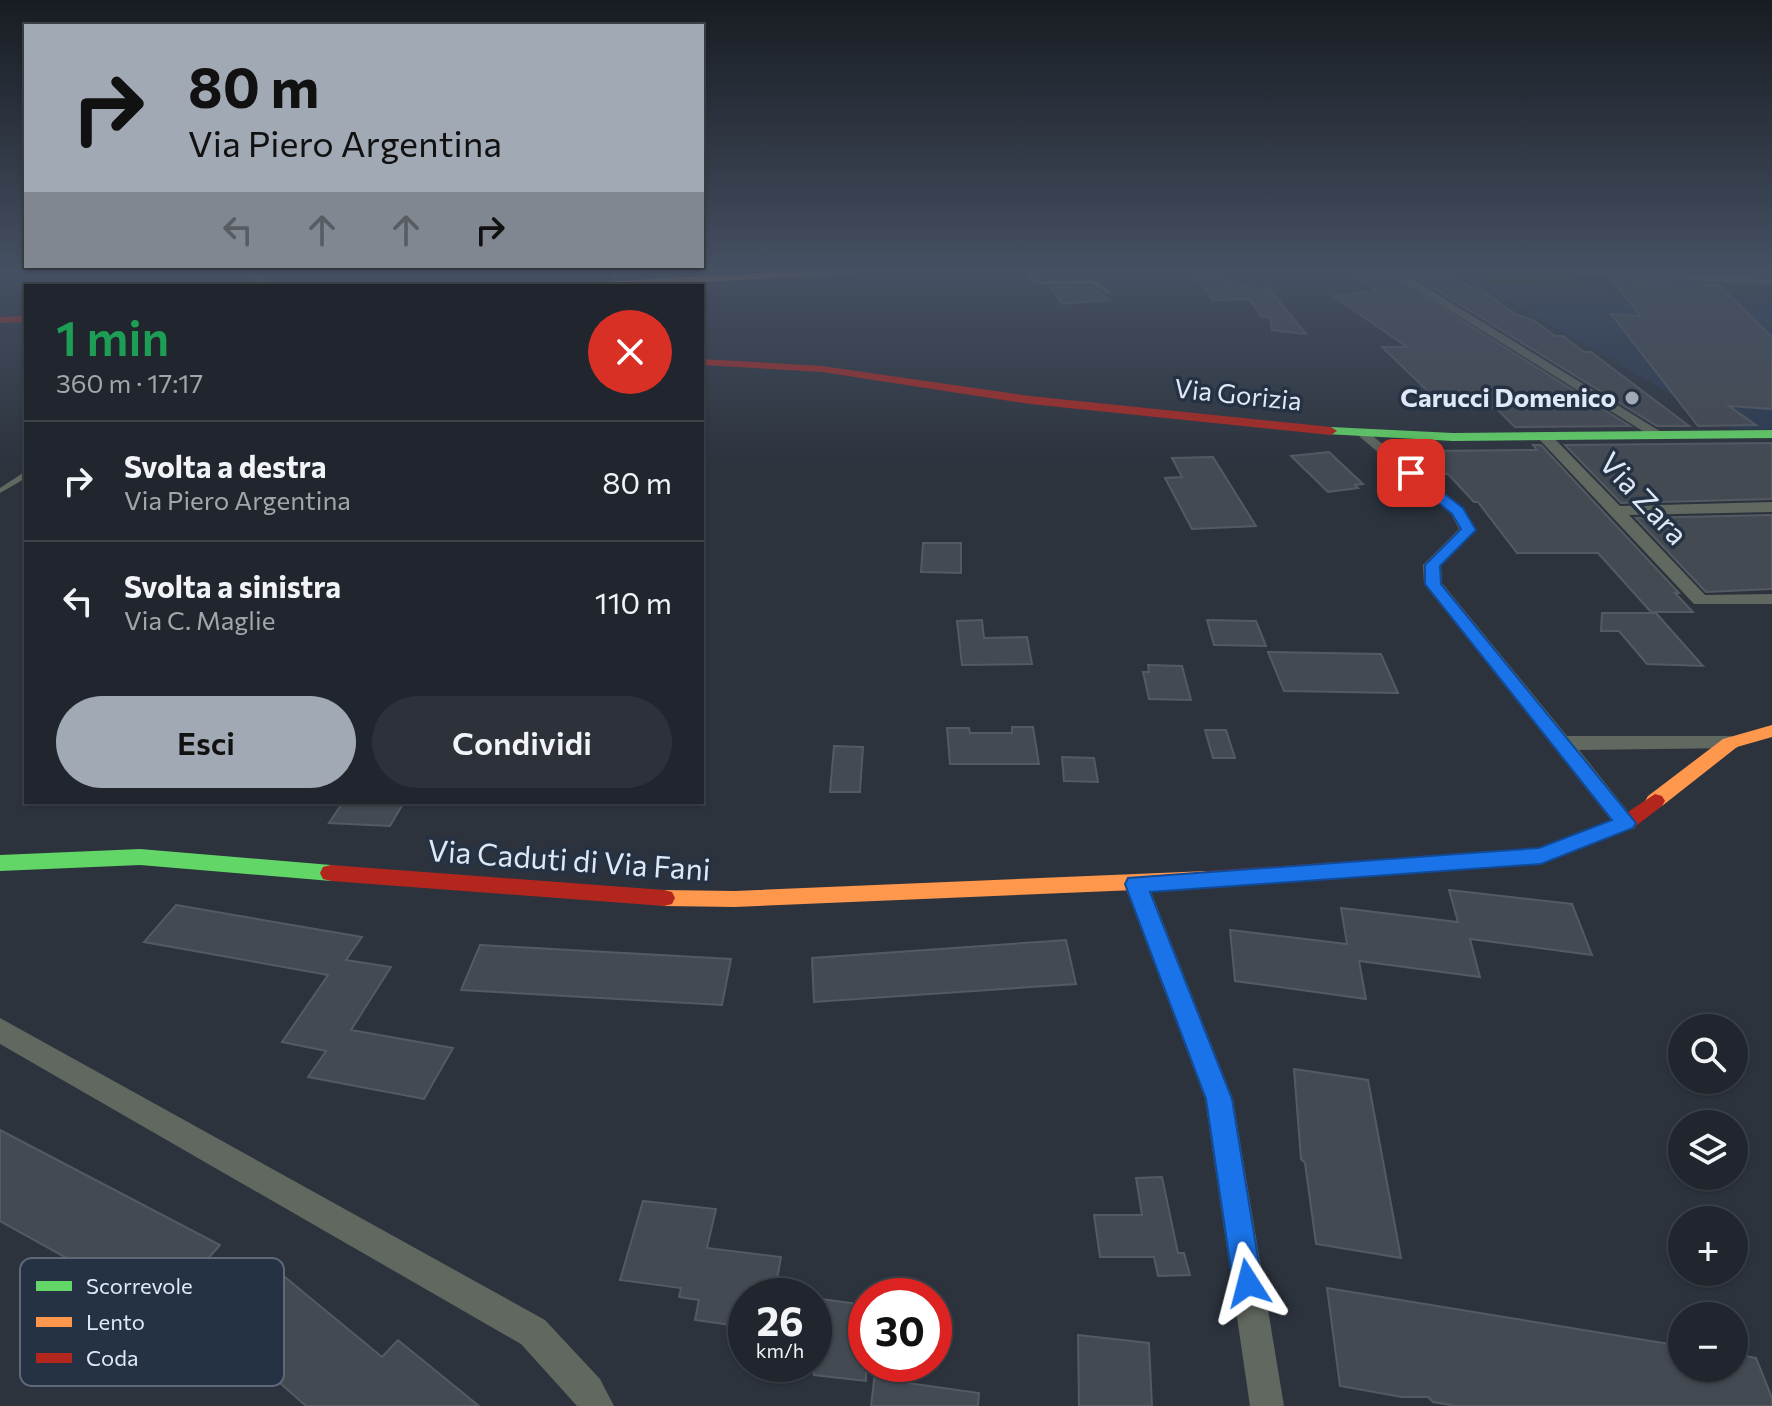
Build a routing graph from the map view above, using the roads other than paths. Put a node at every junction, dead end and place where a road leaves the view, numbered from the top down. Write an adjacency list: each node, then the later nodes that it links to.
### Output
1 (1497, 336): 5 (street)
2 (704, 362): 3 (street, Via Gorizia)
3 (1365, 434): 6 (street, Via Gorizia); 13 (street)
4 (1772, 434): 5 (street, Via Gorizia)
5 (1659, 435): 6 (street, Via Gorizia)
6 (1544, 436): 10 (street, Via Zara)
7 (24, 476): 8 (lane)
8 (0, 491)
9 (1772, 507): 10 (street)
10 (1617, 511): 11 (street, Via Zara)
11 (1772, 599)
12 (1772, 731): 14 (street)
13 (1561, 743): 14 (street); 15 (street)
14 (1730, 743): 15 (street, Via Caduti di Via Fani)
15 (1626, 823): 17 (street, Via Caduti di Via Fani)
16 (0, 863): 17 (street, Via Caduti di Via Fani)
17 (1136, 884): 20 (street)
18 (0, 1030): 19 (street)
19 (597, 1406)
20 (1267, 1406)

